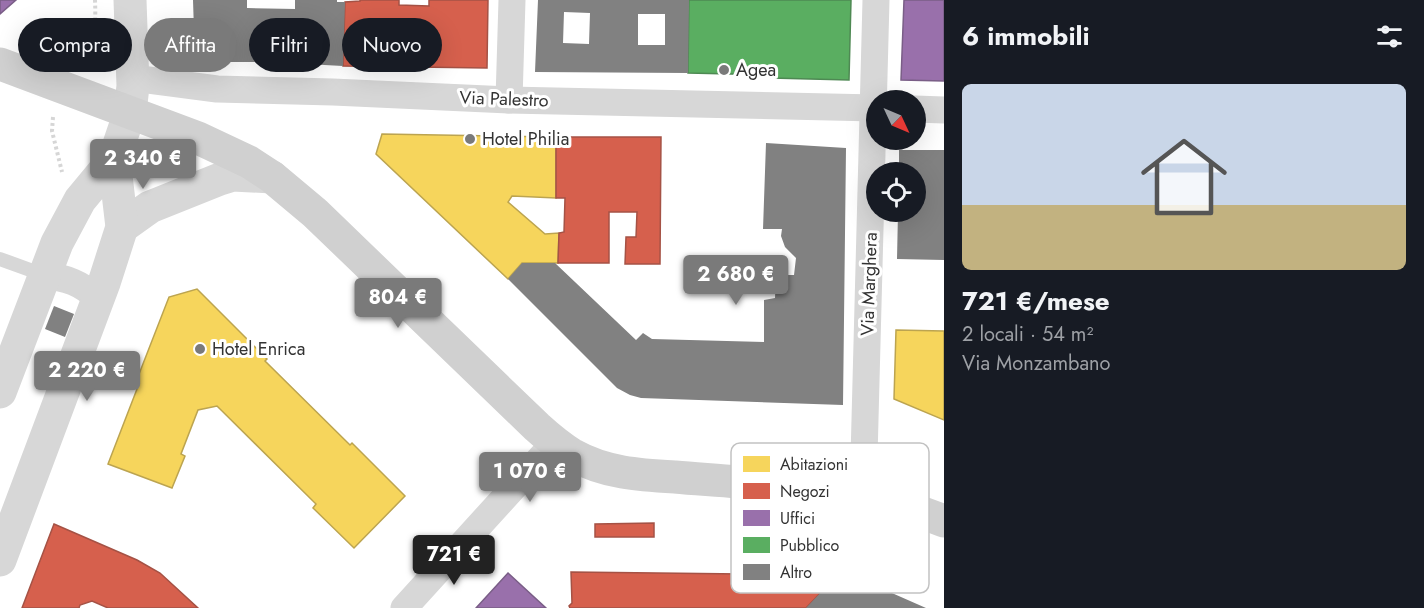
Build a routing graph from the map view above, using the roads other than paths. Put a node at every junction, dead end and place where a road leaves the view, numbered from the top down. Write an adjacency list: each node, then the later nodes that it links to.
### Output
1 (130, 0): 5 (street)
2 (512, 0): 7 (street)
3 (876, 0): 6 (street, Via Marghera)
4 (0, 64): 11 (main road)
5 (133, 78): 7 (street, Via Palestro); 11 (street)
6 (875, 90)
7 (509, 100): 8 (street, Via Palestro)
8 (866, 108)
9 (926, 109): 10 (street)
10 (944, 110)
11 (130, 112): 13 (street); 14 (main road)
12 (874, 150): 21 (street, Via Marghera)
13 (114, 159): 15 (street); 17 (street)
14 (272, 177): 15 (street); 20 (main road)
15 (122, 226): 18 (street)
16 (0, 259): 17 (lane)
17 (44, 275): 18 (street); 19 (street)
18 (98, 299): 25 (street)
19 (0, 392)
20 (555, 442): 22 (main road); 26 (street)
21 (866, 443)
22 (731, 482)
23 (929, 515): 24 (main road)
24 (944, 521)
25 (0, 560)
26 (404, 608)

